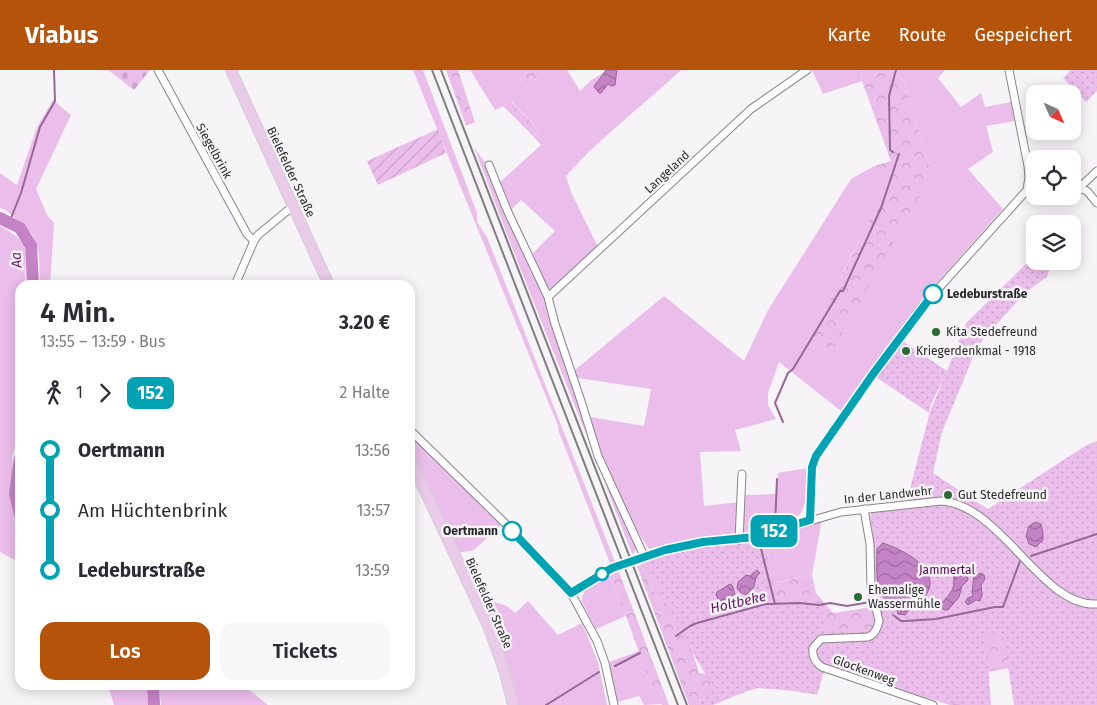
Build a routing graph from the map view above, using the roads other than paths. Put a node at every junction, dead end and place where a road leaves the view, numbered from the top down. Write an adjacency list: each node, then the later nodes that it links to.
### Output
1 (158, 70): 13 (street, Siegelbrink)
2 (230, 70): 12 (main road, Bielefelder Straße)
3 (807, 70): 16 (street, Langeland)
4 (1009, 70): 5 (street)
5 (1026, 150)
6 (489, 165): 16 (street)
7 (1097, 171): 8 (street)
8 (1081, 183)
9 (1081, 189): 11 (street)
10 (1026, 190): 21 (street)
11 (1097, 204)
12 (293, 206): 13 (street); 15 (main road, Bielefelder Straße)
13 (254, 240): 14 (street)
14 (238, 280)
15 (327, 280)
16 (548, 297): 23 (street)
17 (415, 435): 24 (street)
18 (415, 470): 27 (main road, Bielefelder Straße)
19 (742, 474): 22 (street)
20 (864, 509): 21 (street, In der Landwehr); 25 (street, In der Landwehr); 26 (street, Glockenweg)
21 (810, 520): 22 (street, In der Landwehr)
22 (739, 540): 23 (street, In der Landwehr)
23 (644, 556): 24 (street, In der Landwehr)
24 (571, 593): 28 (street)
25 (1097, 604)
26 (920, 703): 29 (street, Glockenweg)
27 (513, 705)
28 (614, 705)
29 (933, 705)

